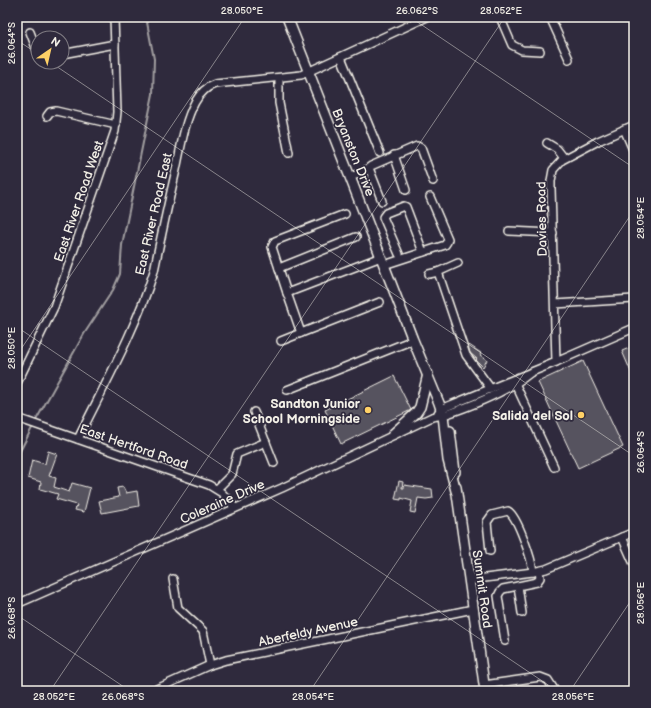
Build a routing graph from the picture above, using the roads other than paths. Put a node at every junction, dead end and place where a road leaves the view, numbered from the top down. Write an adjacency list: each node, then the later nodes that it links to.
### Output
1 (114, 17): 6 (street, East River Road West)
2 (287, 17): 11 (main road, Bryanston Drive)
3 (425, 17): 9 (street, East River Road East)
4 (500, 17): 7 (street)
5 (550, 17): 10 (street)
6 (115, 44): 8 (street); 14 (street, East River Road West)
7 (540, 51)
8 (70, 52)
9 (341, 57): 11 (street, East River Road East); 20 (street)
10 (569, 59)
11 (309, 73): 12 (street, East River Road East); 24 (main road, Bryanston Drive)
12 (278, 78): 19 (street); 60 (street, East River Road East)
13 (47, 116): 14 (street)
14 (116, 125): 52 (street, East River Road West)
15 (634, 125): 16 (street, Davies Road)
16 (624, 129): 18 (street); 22 (street, Davies Road)
17 (547, 143): 22 (street)
18 (634, 152)
19 (289, 153)
20 (380, 153)
21 (394, 155): 23 (street); 25 (street); 26 (street)
22 (564, 158): 31 (street, Davies Road)
23 (370, 168): 24 (street); 28 (street)
24 (350, 177): 35 (main road, Bryanston Drive)
25 (433, 181)
26 (406, 190)
27 (430, 197): 33 (street)
28 (382, 201)
29 (345, 214): 37 (street)
30 (510, 231): 31 (street)
31 (553, 233): 44 (street, Davies Road)
32 (356, 237): 37 (street)
33 (423, 252): 34 (street); 35 (street)
34 (399, 254)
35 (383, 261): 40 (street); 41 (main road, Bryanston Drive)
36 (458, 263): 38 (street)
37 (279, 268): 40 (street)
38 (438, 272): 39 (street); 54 (street)
39 (429, 274)
40 (287, 293): 46 (street)
41 (397, 297): 47 (main road, Bryanston Drive); 57 (main road, Bryanston Drive)
42 (634, 299): 44 (street)
43 (380, 302): 46 (street)
44 (555, 304): 49 (street, Davies Road)
45 (634, 328): 49 (street, Coleraine Drive)
46 (301, 332): 48 (street)
47 (413, 340): 50 (main road, Bryanston Drive); 55 (street)
48 (281, 341)
49 (556, 362): 51 (street, Coleraine Drive)
50 (428, 374): 57 (main road, Bryanston Drive); 59 (main road)
51 (514, 382): 53 (street, Coleraine Drive); 63 (street)
52 (17, 383)
53 (500, 388): 54 (street, Coleraine Drive); 57 (street, Coleraine Drive)
54 (491, 389): 57 (street, Coleraine Drive)
55 (287, 390)
56 (254, 412): 61 (street)
57 (443, 412): 59 (street, Coleraine Drive); 72 (main road, Summit Road)
58 (20, 419): 60 (street, East Hertford Road)
59 (393, 434): 65 (street, Coleraine Drive)
60 (78, 439): 64 (street, East Hertford Road)
61 (266, 442): 62 (street); 64 (street)
62 (274, 463)
63 (554, 467)
64 (216, 489): 65 (street, East Hertford Road)
65 (235, 508): 74 (street, Coleraine Drive)
66 (634, 532): 67 (street)
67 (622, 537): 69 (street); 70 (street)
68 (490, 551): 70 (street)
69 (634, 564)
70 (536, 571): 72 (street); 73 (street)
71 (173, 579): 78 (street)
72 (469, 580): 75 (main road, Summit Road)
73 (518, 586): 76 (street); 77 (street)
74 (17, 604)
75 (473, 609): 78 (street, Aberfeldy Avenue); 79 (main road, Summit Road)
76 (522, 613)
77 (506, 641)
78 (210, 665): 80 (street, Aberfeldy Avenue)
79 (485, 688): 81 (street)
80 (152, 691)
81 (555, 691)

